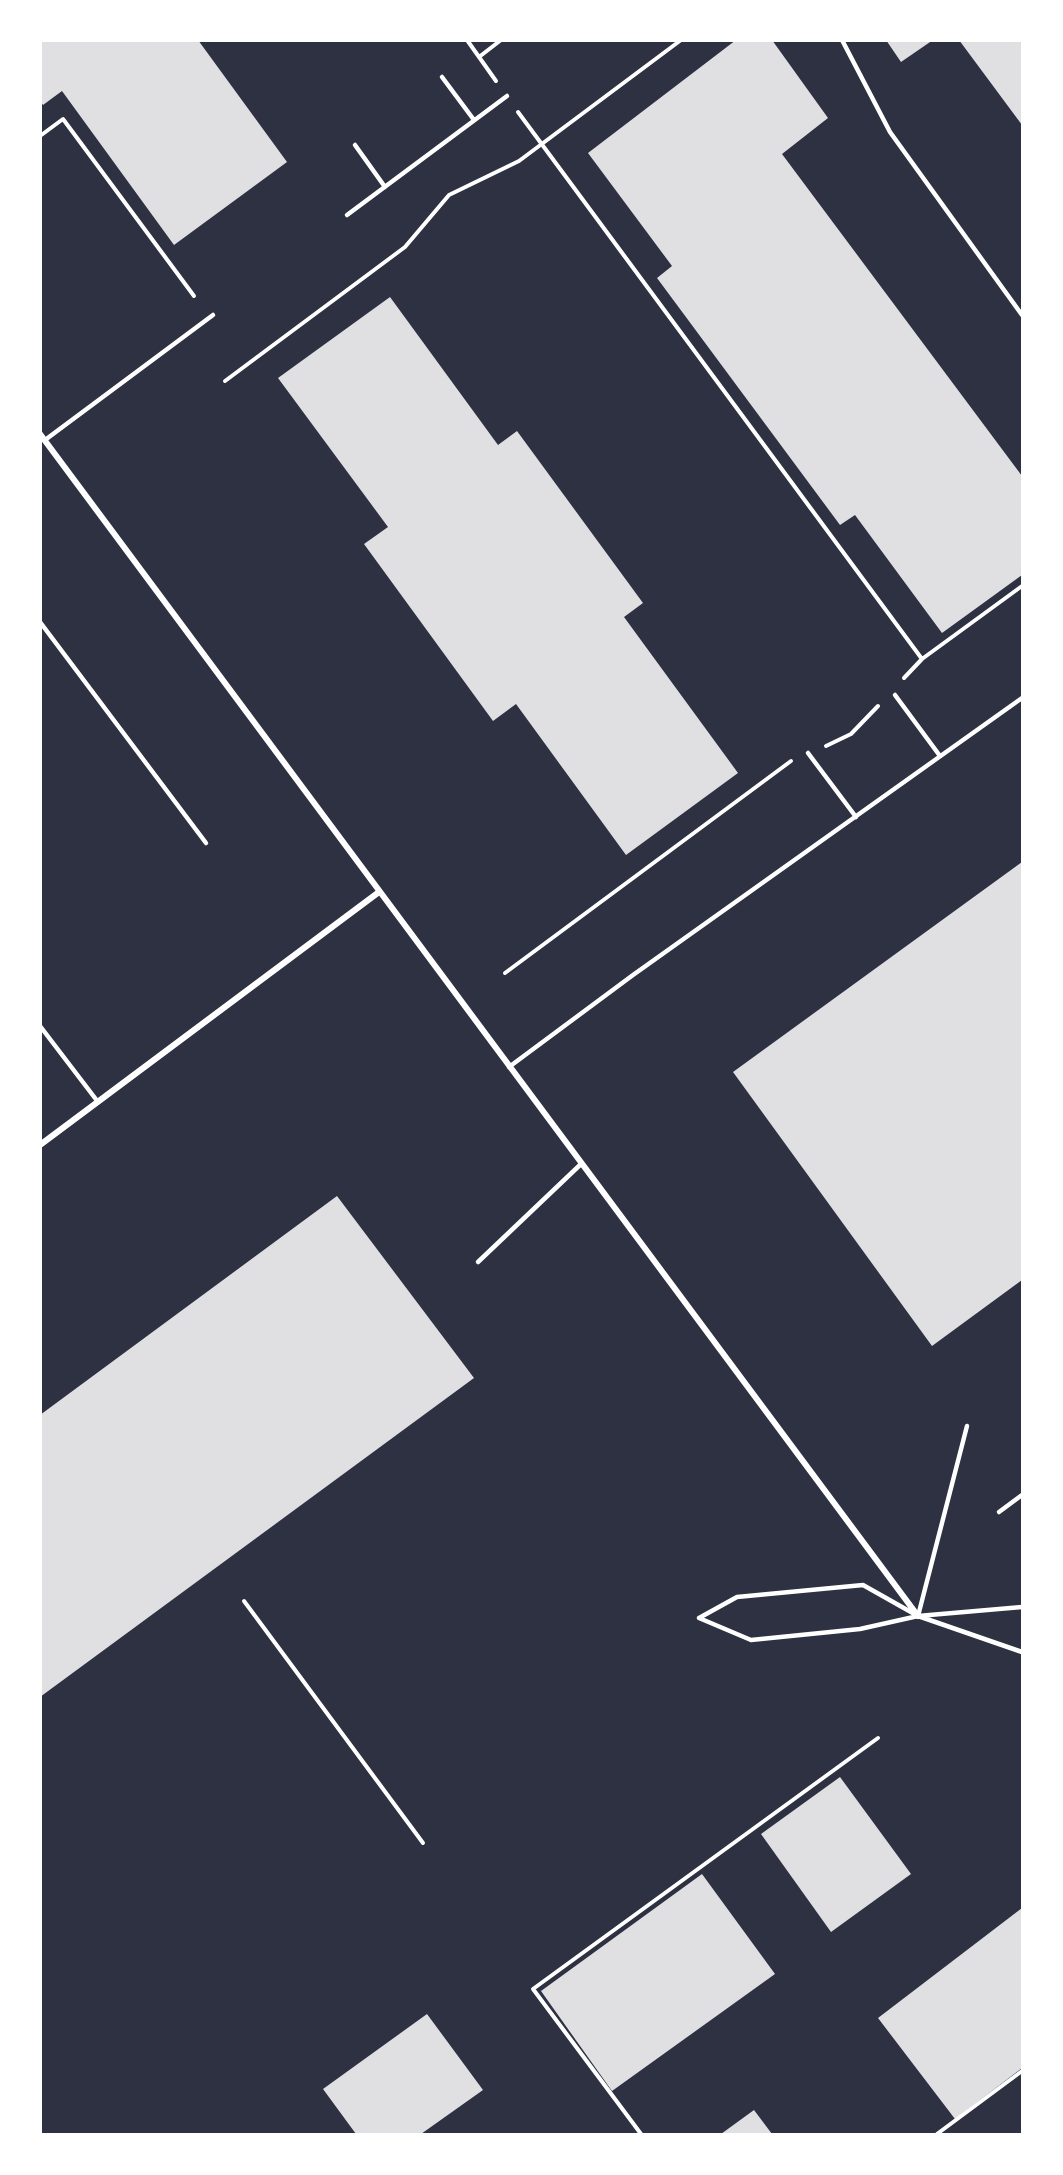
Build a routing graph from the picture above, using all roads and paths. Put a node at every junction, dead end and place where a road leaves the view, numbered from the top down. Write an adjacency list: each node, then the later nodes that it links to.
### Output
1 (467, 40): 5 (path)
2 (501, 40): 5 (path)
3 (681, 40): 10 (path)
4 (842, 40): 16 (lane)
5 (479, 57): 7 (path)
6 (442, 77): 8 (lane)
7 (507, 96): 8 (lane); 10 (path)
8 (474, 120): 12 (lane)
9 (40, 136): 14 (path)
10 (542, 144): 17 (path); 22 (path)
11 (355, 145): 12 (lane)
12 (385, 186): 13 (lane)
13 (347, 215)
14 (194, 296)
15 (213, 315): 19 (lane)
16 (1023, 315)
17 (225, 381)
18 (40, 434): 19 (street)
19 (45, 440): 31 (street)
20 (1023, 585): 22 (path)
21 (40, 622): 30 (lane)
22 (922, 659): 23 (path)
23 (900, 683)
24 (895, 695): 28 (lane)
25 (1023, 698): 28 (lane)
26 (884, 700): 27 (path)
27 (808, 753): 29 (lane); 32 (path)
28 (940, 756): 29 (lane)
29 (856, 817): 34 (lane)
30 (206, 843)
31 (379, 892): 34 (street); 35 (street)
32 (505, 973)
33 (40, 1026): 35 (lane)
34 (509, 1067): 37 (street)
35 (98, 1102): 36 (street)
36 (40, 1145)
37 (581, 1164): 38 (lane); 44 (street)
38 (478, 1262)
39 (967, 1426): 44 (lane)
40 (1023, 1495): 41 (lane)
41 (999, 1512)
42 (244, 1602): 47 (path)
43 (1023, 1607): 44 (lane)
44 (918, 1616): 44 (lane); 45 (lane)
45 (1023, 1652)
46 (878, 1738): 49 (path)
47 (423, 1843)
48 (1023, 2071): 50 (path)
49 (641, 2134)
50 (937, 2134)

